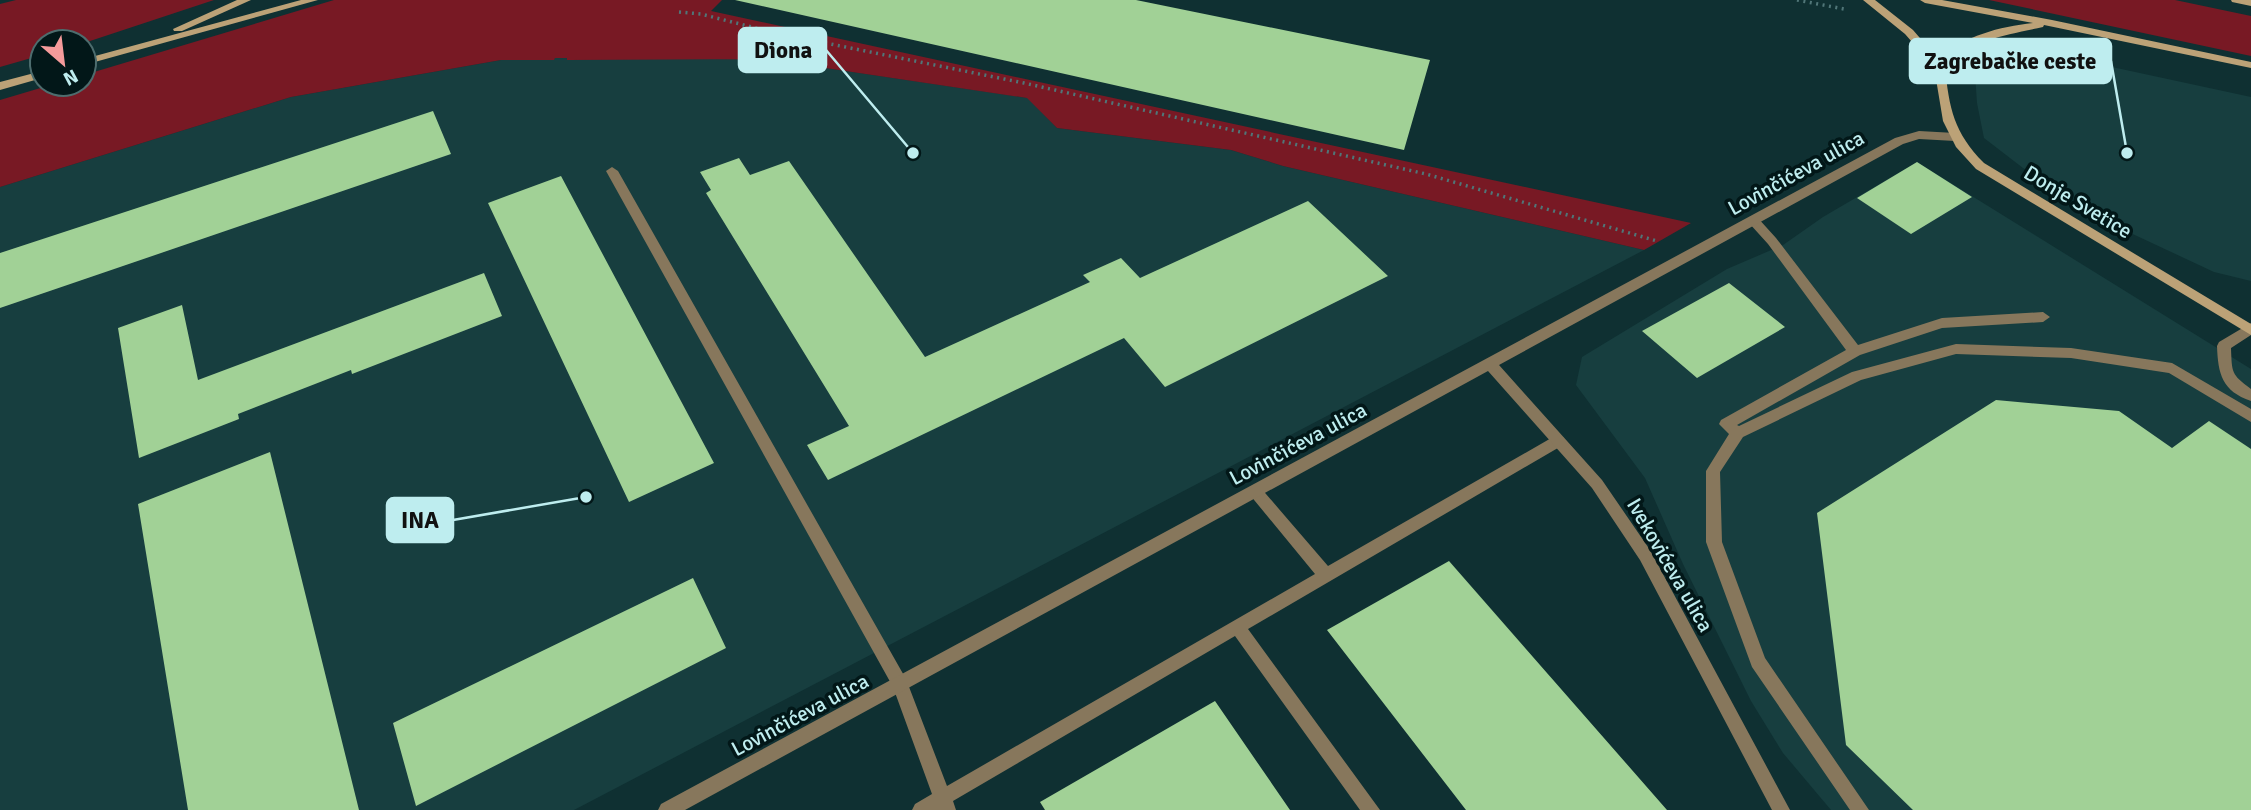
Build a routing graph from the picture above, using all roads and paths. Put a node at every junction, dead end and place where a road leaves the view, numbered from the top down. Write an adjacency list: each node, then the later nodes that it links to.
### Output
1 (246, 0): 11 (main road)
2 (313, 0): 11 (main road)
3 (1797, 0): 8 (path)
4 (1868, 0): 14 (main road)
5 (1924, 0): 10 (main road)
6 (2236, 0): 7 (main road)
7 (2251, 3)
8 (1851, 11)
9 (679, 12): 20 (path)
10 (2052, 23): 13 (main road); 14 (main road)
11 (132, 48): 12 (main road)
12 (98, 58)
13 (2251, 65)
14 (1940, 66): 17 (main road, Donje Svetice)
15 (28, 78): 16 (main road)
16 (0, 86)
17 (1955, 137): 19 (street, Lovinčićeva ulica); 22 (main road, Donje Svetice)
18 (612, 172): 32 (street)
19 (1753, 220): 23 (street); 24 (street, Lovinčićeva ulica)
20 (1665, 243)
21 (2043, 317): 23 (street)
22 (2250, 329): 25 (street)
23 (1855, 351): 27 (street)
24 (1490, 364): 28 (street, Ivekovićeva ulica); 29 (street, Lovinčićeva ulica)
25 (2251, 396)
26 (2251, 416): 27 (street)
27 (1738, 433): 38 (street)
28 (1558, 441): 30 (street); 37 (street, Ivekovićeva ulica)
29 (1255, 491): 30 (street); 32 (street, Lovinčićeva ulica)
30 (1326, 575): 31 (street)
31 (1237, 626): 33 (street); 36 (street)
32 (900, 684): 33 (street); 34 (street, Lovinčićeva ulica)
33 (944, 804): 35 (street)
34 (667, 810)
35 (921, 810)
36 (1371, 810)
37 (1781, 810)
38 (1860, 810)

